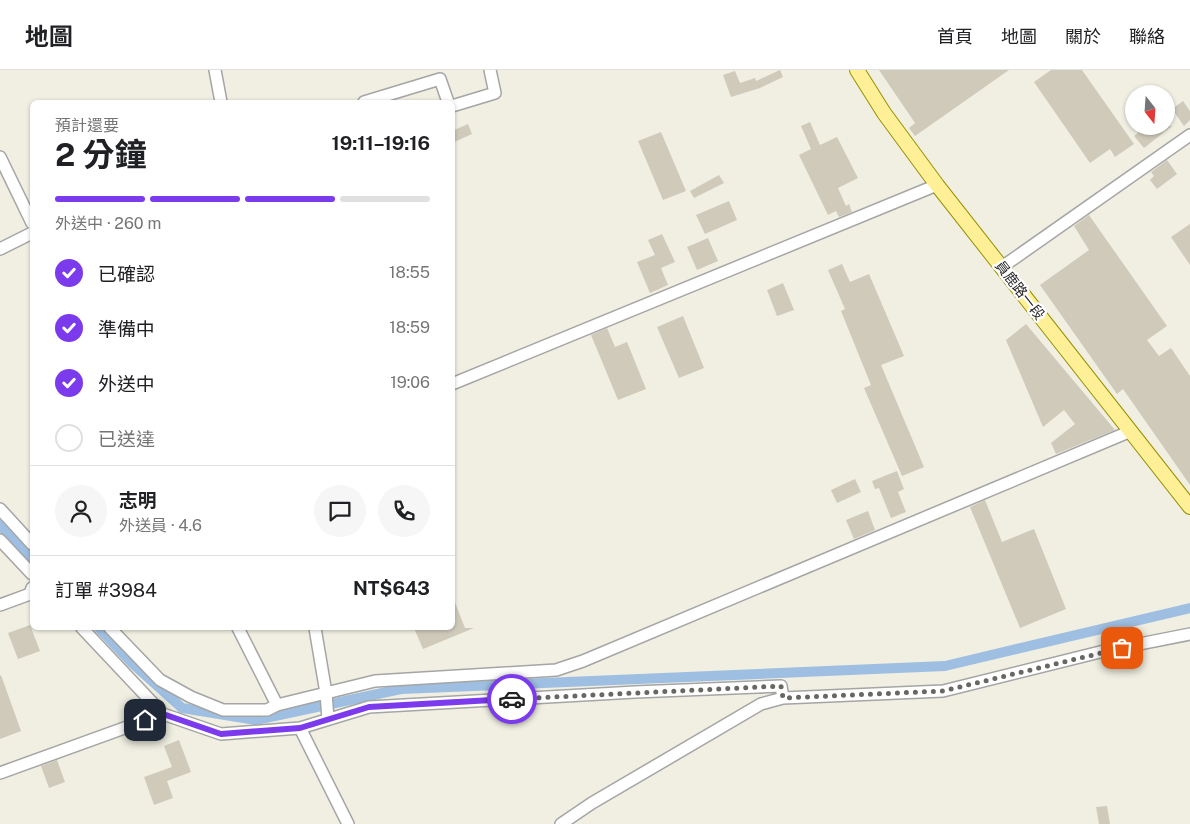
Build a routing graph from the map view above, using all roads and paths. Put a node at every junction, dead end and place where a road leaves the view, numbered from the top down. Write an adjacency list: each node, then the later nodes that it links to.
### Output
1 (215, 70): 4 (lane)
2 (490, 70): 7 (lane)
3 (857, 70): 10 (main road, 員鹿路一段)
4 (220, 100)
5 (371, 100): 6 (lane)
6 (447, 100)
7 (455, 105)
8 (1190, 135): 14 (lane)
9 (0, 157): 11 (lane)
10 (937, 185): 14 (main road, 員鹿路一段); 15 (lane)
11 (30, 219)
12 (30, 234): 13 (lane)
13 (0, 249)
14 (1002, 267): 16 (main road, 員鹿路一段)
15 (455, 383)
16 (1131, 431): 17 (main road, 員鹿路一段); 29 (lane)
17 (1189, 502)
18 (0, 509): 20 (lane)
19 (0, 540): 21 (lane)
20 (30, 542)
21 (30, 572)
22 (30, 594): 23 (lane)
23 (0, 605)
24 (84, 630): 32 (lane)
25 (112, 630): 31 (lane)
26 (239, 630): 31 (lane)
27 (314, 630): 29 (lane)
28 (1190, 634): 30 (lane)
29 (326, 693): 31 (lane); 33 (lane)
30 (783, 698): 33 (lane); 37 (lane)
31 (277, 705)
32 (163, 714): 34 (lane); 35 (lane)
33 (328, 719): 34 (lane)
34 (300, 728): 36 (lane)
35 (0, 773)
36 (348, 824)
37 (561, 824)

